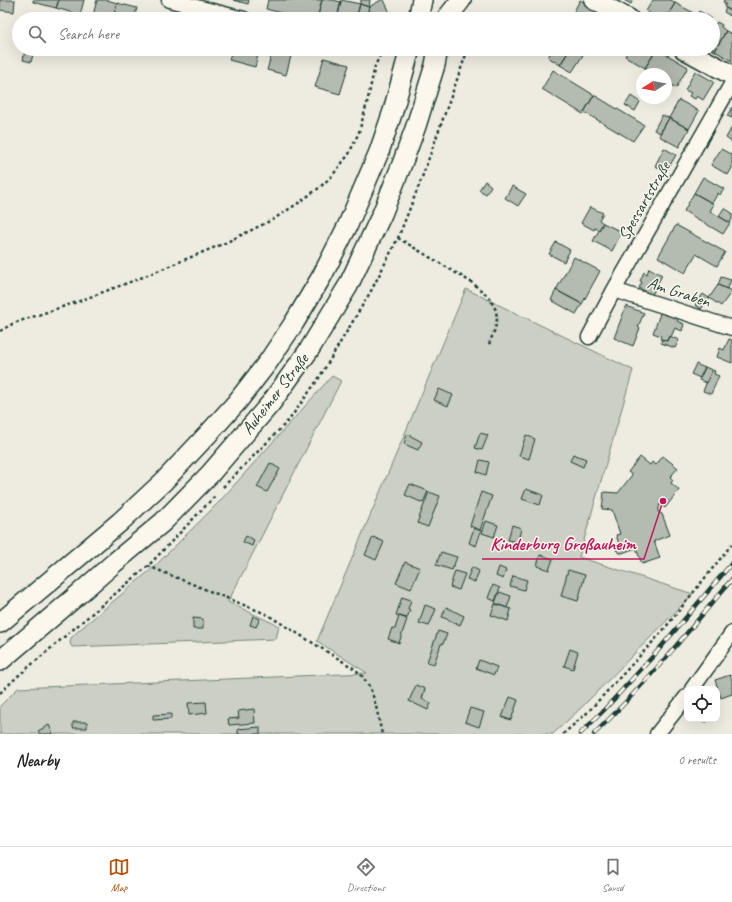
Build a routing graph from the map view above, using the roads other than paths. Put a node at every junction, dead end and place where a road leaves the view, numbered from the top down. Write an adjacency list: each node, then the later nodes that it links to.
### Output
1 (169, 0): 5 (street)
2 (448, 0): 6 (main road)
3 (461, 0): 7 (main road)
4 (594, 0): 8 (main road)
5 (216, 12)
6 (447, 12)
7 (452, 12)
8 (616, 12)
9 (408, 56): 17 (main road, Auheimer Straße)
10 (437, 56): 19 (main road, Auheimer Straße)
11 (697, 56): 12 (main road)
12 (732, 75)
13 (732, 83): 14 (street, Spessartstraße)
14 (614, 290): 15 (street, Am Graben); 16 (street, Spessartstraße)
15 (732, 328)
16 (589, 337)
17 (0, 623)
18 (732, 633): 20 (street)
19 (0, 661)
20 (694, 686)
21 (684, 700): 22 (street)
22 (657, 734)

